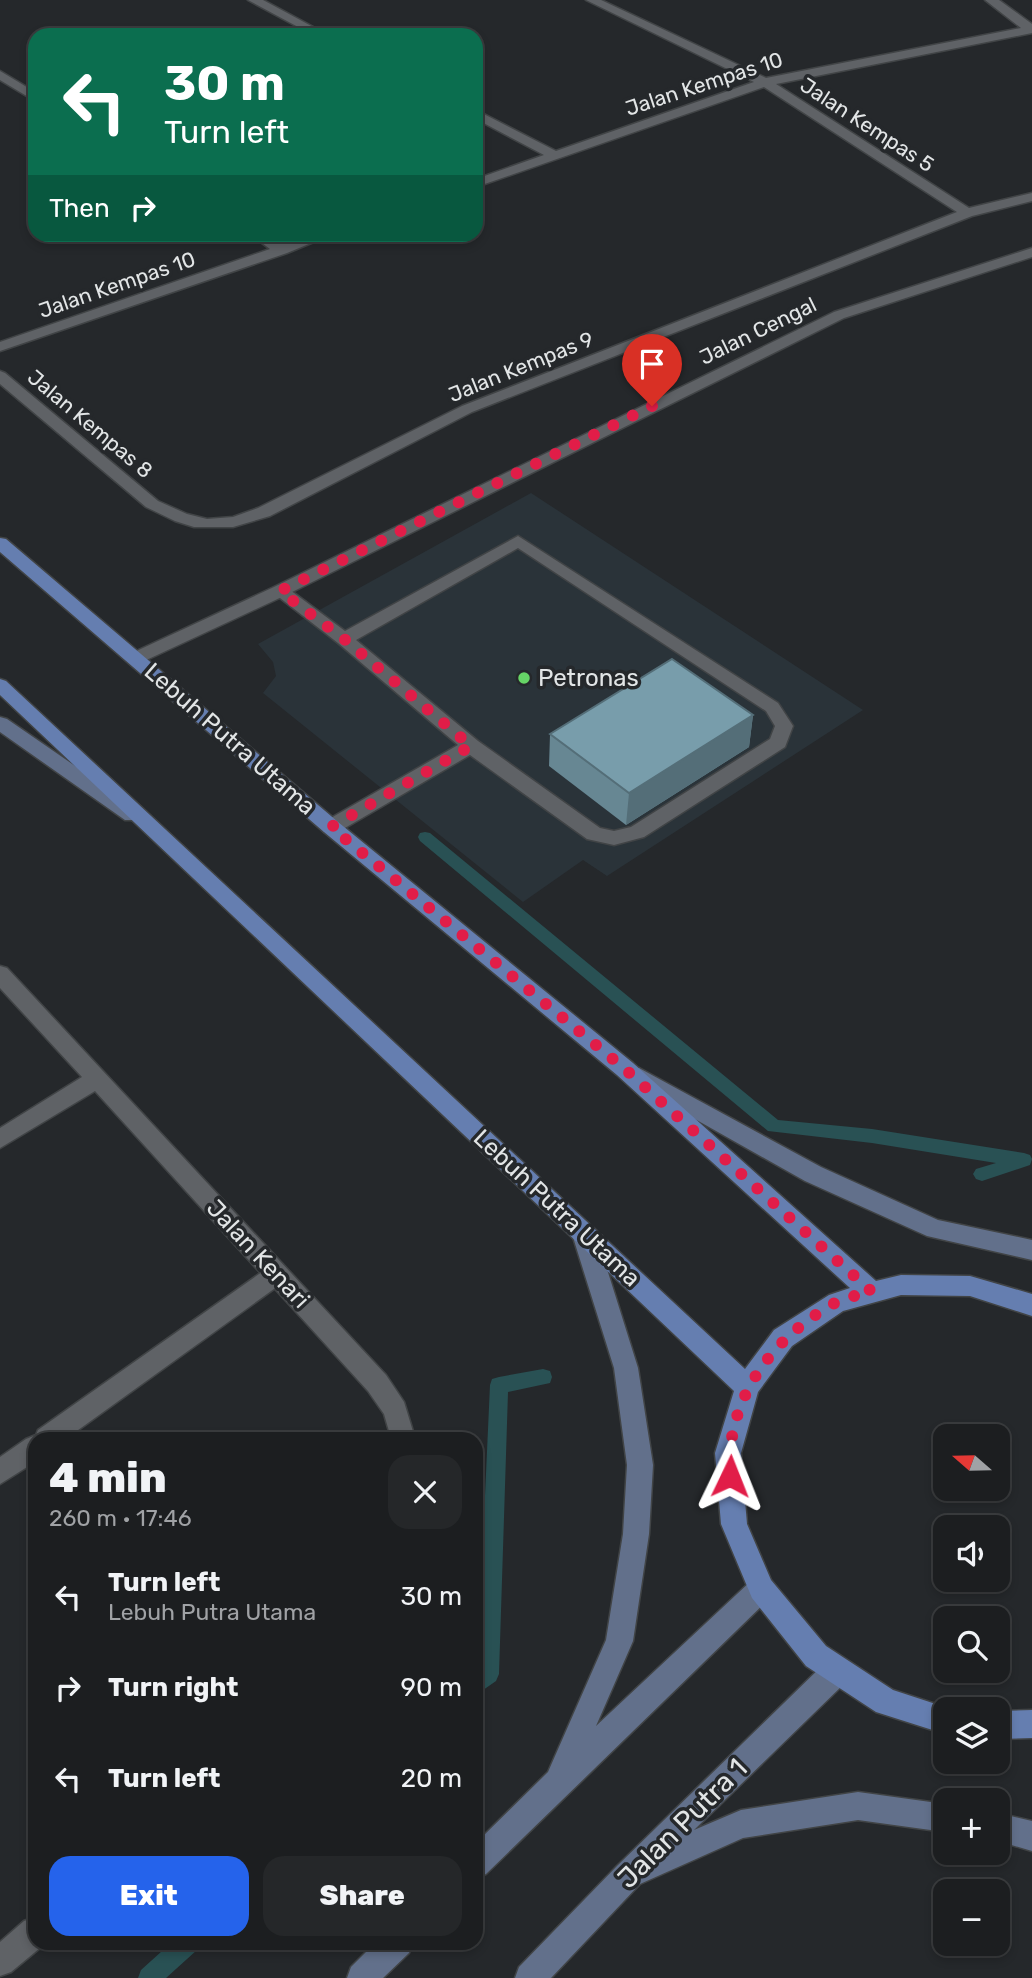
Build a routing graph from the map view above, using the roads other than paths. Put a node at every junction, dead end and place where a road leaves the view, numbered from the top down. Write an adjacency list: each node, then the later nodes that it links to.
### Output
1 (254, 0): 4 (street)
2 (592, 0): 7 (street, Jalan Kempas 5)
3 (991, 0): 5 (street)
4 (308, 28)
5 (1032, 29): 7 (street, Jalan Kempas 10)
6 (0, 75): 8 (street)
7 (765, 82): 10 (street, Jalan Kempas 10); 13 (street, Jalan Kempas 5)
8 (28, 93)
9 (483, 118): 10 (street)
10 (555, 155): 11 (street, Jalan Kempas 10)
11 (483, 181)
12 (1032, 197): 13 (street, Jalan Kempas 9)
13 (967, 213): 20 (street, Jalan Kempas 9)
14 (270, 242): 16 (street)
15 (304, 242): 16 (street, Jalan Kempas 10)
16 (282, 250): 18 (street, Jalan Kempas 10)
17 (1032, 252): 22 (street, Jalan Cengal)
18 (0, 347)
19 (0, 376): 20 (street, Jalan Kempas 8)
20 (152, 504)
21 (0, 543): 24 (main road, Lebuh Putra Utama)
22 (280, 591): 23 (street); 24 (street, Jalan Cengal)
23 (344, 639): 27 (street); 27 (street)
24 (136, 658): 28 (main road, Lebuh Putra Utama)
25 (0, 685): 29 (main road, Lebuh Putra Utama)
26 (0, 723): 29 (main road)
27 (471, 746): 28 (street)
28 (331, 827): 31 (main road, Lebuh Putra Utama)
29 (160, 834): 34 (main road, Lebuh Putra Utama)
30 (0, 974): 32 (street, Jalan Kenari)
31 (625, 1069): 35 (main road); 37 (main road, Lebuh Putra Utama)
32 (95, 1080): 33 (street); 36 (street, Jalan Kenari)
33 (0, 1139)
34 (584, 1234): 39 (main road, Lebuh Putra Utama); 49 (main road)
35 (1032, 1250)
36 (277, 1274): 40 (street); 41 (street, Jalan Kenari)
37 (872, 1292): 38 (main road); 39 (main road)
38 (1032, 1305)
39 (747, 1387): 44 (main road)
40 (55, 1432)
41 (402, 1432)
42 (28, 1452): 43 (street)
43 (0, 1472)
44 (761, 1589): 45 (main road); 49 (main road)
45 (837, 1671): 46 (main road); 54 (main road, Jalan Putra 1)
46 (933, 1716)
47 (1032, 1724): 48 (main road)
48 (1010, 1725)
49 (558, 1782): 53 (main road)
50 (933, 1816): 54 (main road)
51 (1010, 1830): 52 (main road)
52 (1032, 1836)
53 (483, 1857)
54 (626, 1876): 59 (main road, Jalan Putra 1)
55 (28, 1937): 57 (street)
56 (390, 1950): 58 (main road)
57 (0, 1961)
58 (362, 1978)
59 (530, 1978)

